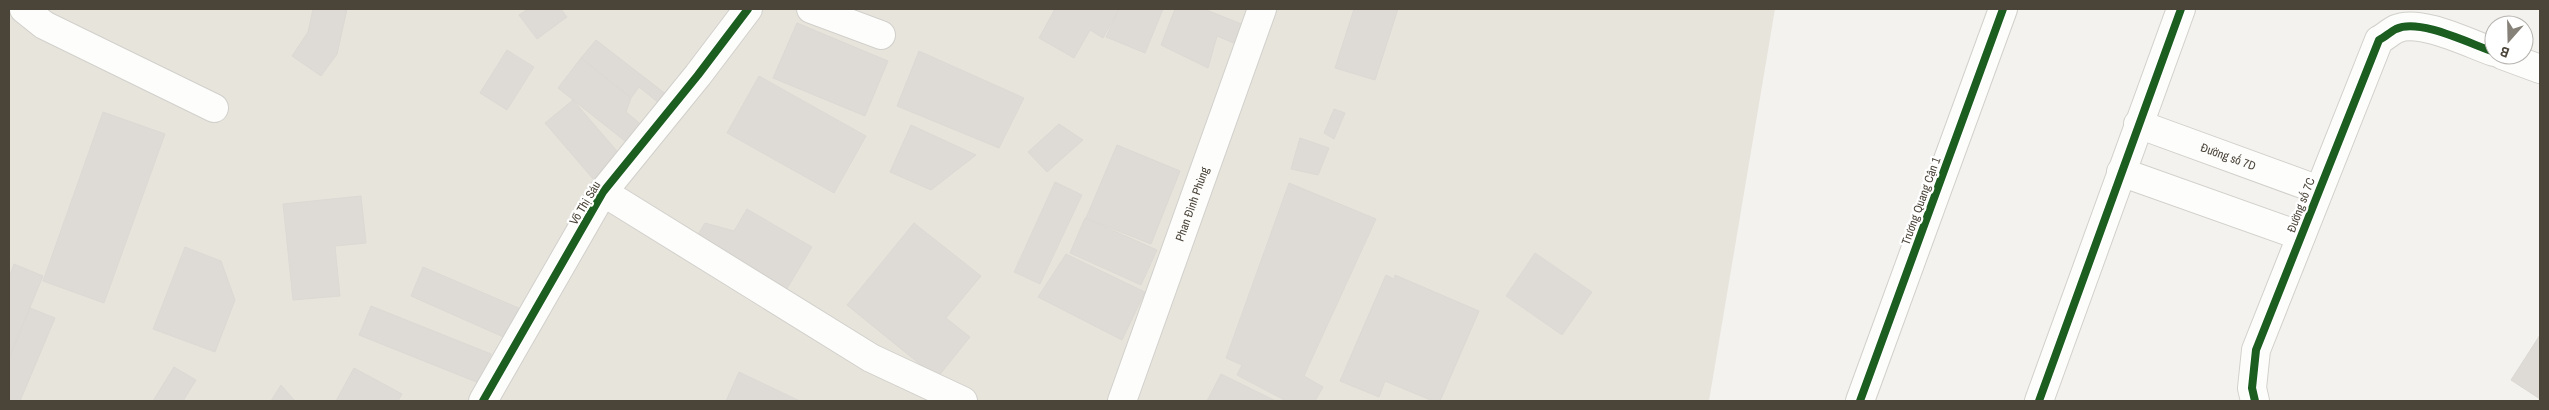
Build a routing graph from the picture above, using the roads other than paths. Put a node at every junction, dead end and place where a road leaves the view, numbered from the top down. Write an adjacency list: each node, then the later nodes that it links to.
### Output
1 (24, 9): 10 (street)
2 (748, 9): 14 (street, Võ Thị Sáu)
3 (811, 9): 8 (street)
4 (1262, 9): 18 (street, Phan Đình Phùng)
5 (2003, 9): 19 (street, Trương Quang Cận 1)
6 (2181, 9): 11 (street)
7 (2400, 19): 9 (street); 13 (street, Đường số 7C)
8 (881, 34)
9 (2484, 48)
10 (214, 108)
11 (2138, 124): 12 (street); 13 (street, Đường số 7D)
12 (2121, 172): 15 (street); 20 (street)
13 (2319, 190): 15 (street, Đường số 7C)
14 (603, 192): 16 (street, Võ Thị Sáu); 17 (street)
15 (2301, 236): 21 (street, Đường số 7C)
16 (483, 401)
17 (963, 401)
18 (1122, 401)
19 (1860, 401)
20 (2039, 401)
21 (2256, 401)

